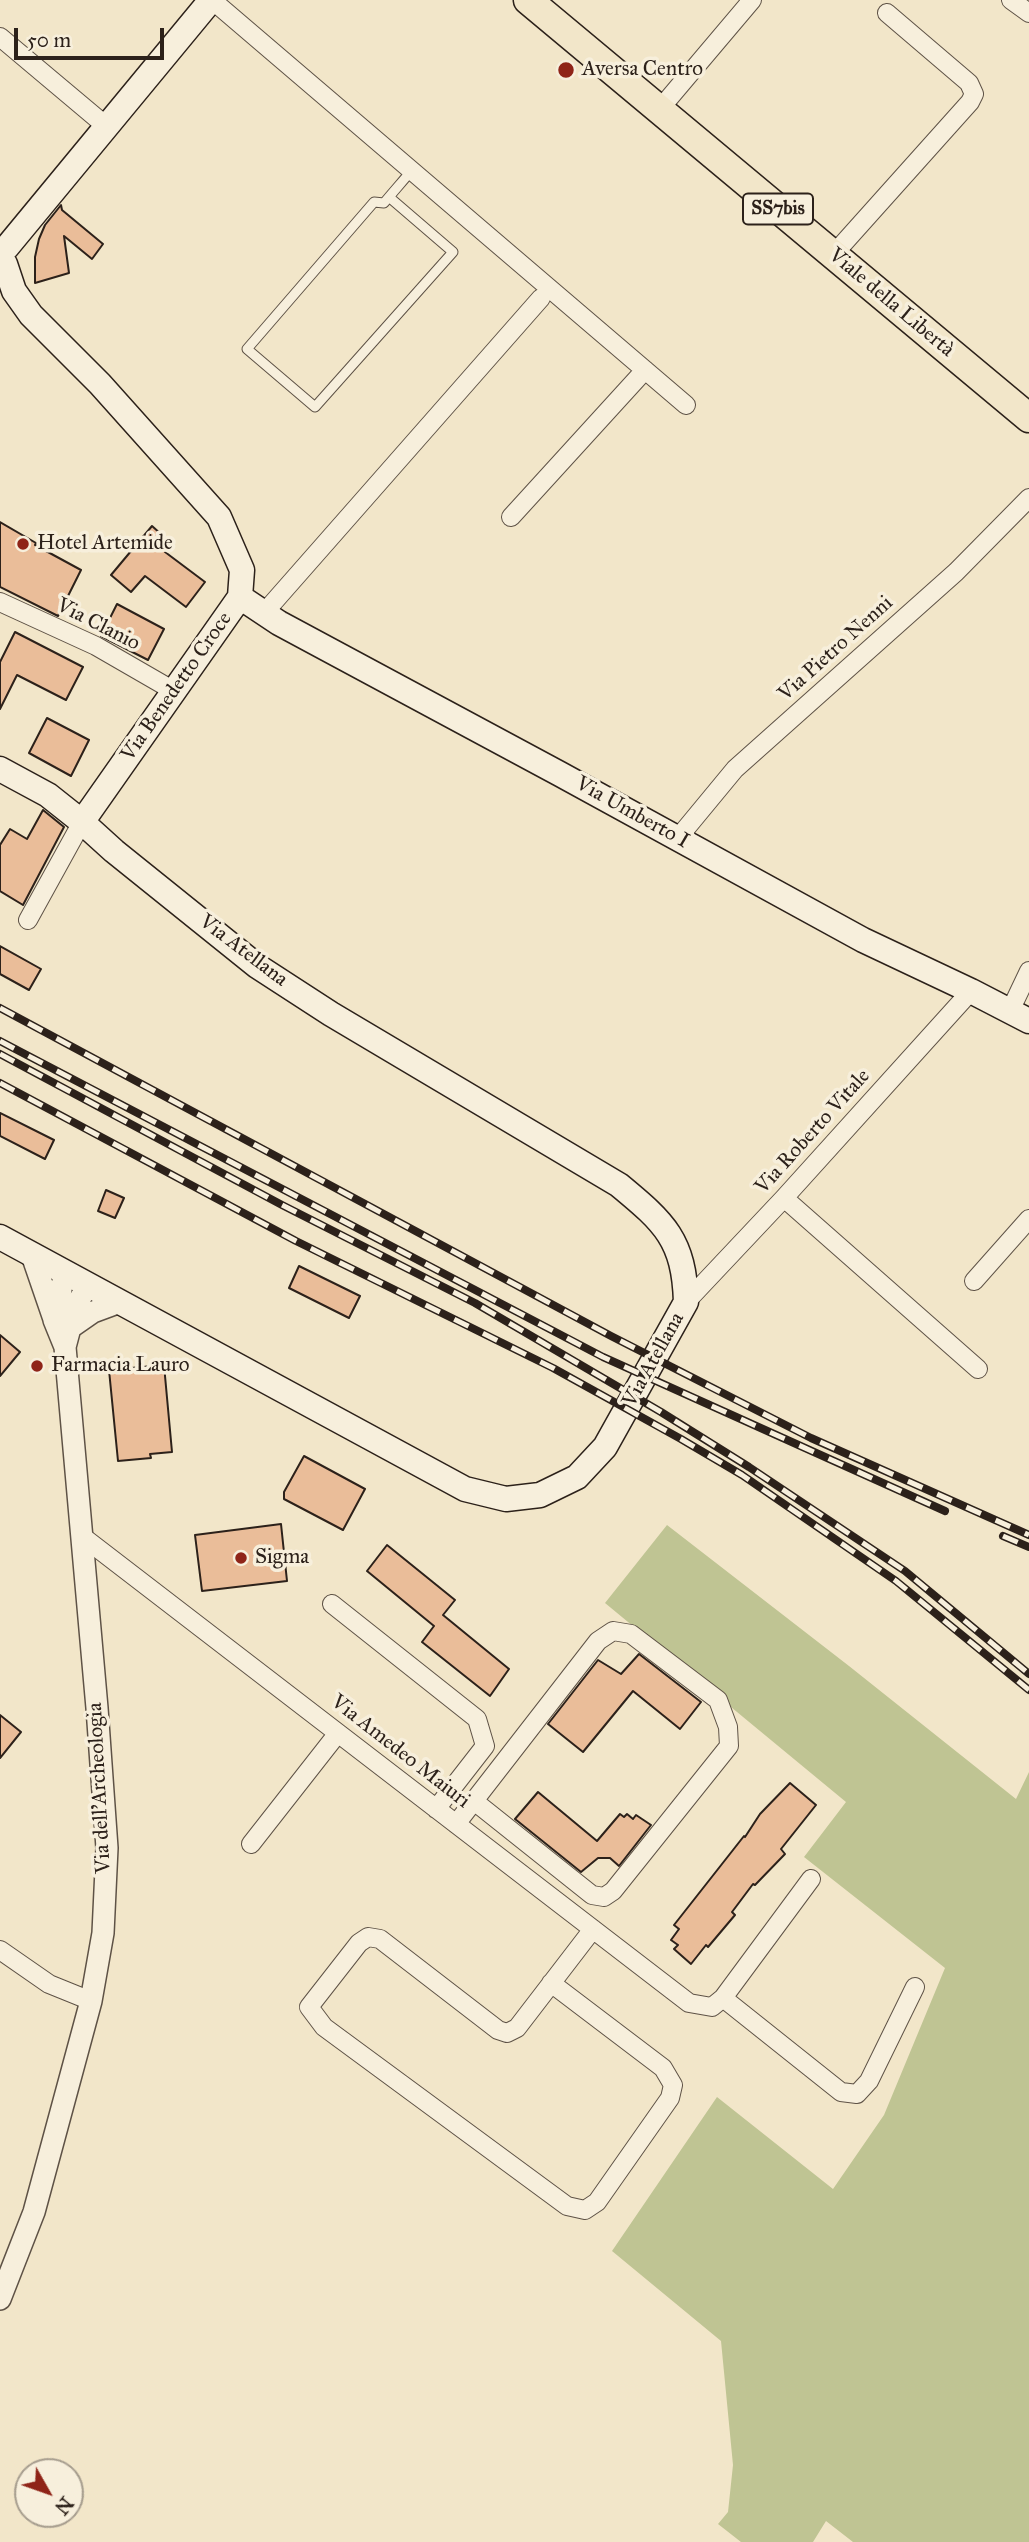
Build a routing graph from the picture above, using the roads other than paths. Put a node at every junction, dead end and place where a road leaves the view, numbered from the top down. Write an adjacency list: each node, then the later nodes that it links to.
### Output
1 (211, 0): 9 (main road); 10 (street)
2 (528, 0): 8 (main road, Viale della Libertà / SS7bis)
3 (752, 0): 8 (street)
4 (1011, 0): 6 (street)
5 (887, 13): 13 (street)
6 (1029, 13)
7 (0, 37): 9 (street)
8 (659, 110): 13 (main road, Viale della Libertà / SS7bis)
9 (106, 126): 12 (main road)
10 (412, 170): 11 (lane); 15 (street)
11 (390, 197): 11 (lane)
12 (3, 255): 20 (main road, Via Benedetto Croce)
13 (833, 255): 17 (main road, Viale della Libertà / SS7bis)
14 (541, 298): 22 (street)
15 (645, 370): 16 (street); 19 (street)
16 (686, 405)
17 (1029, 418)
18 (1029, 498): 26 (street, Via Pietro Nenni)
19 (511, 517)
20 (240, 597): 22 (main road, Via Umberto I); 23 (main road, Via Benedetto Croce)
21 (0, 602): 23 (street, Via Clanio)
22 (264, 613): 26 (main road, Via Umberto I)
23 (174, 691): 25 (main road, Via Benedetto Croce)
24 (0, 769): 25 (main road, Via Atellana)
25 (82, 822): 27 (street, Via Benedetto Croce); 39 (main road, Via Atellana)
26 (678, 838): 29 (main road, Via Umberto I)
27 (28, 920)
28 (1029, 971): 30 (street)
29 (971, 991): 30 (main road, Via Umberto I); 31 (street, Via Roberto Vitale)
30 (1019, 1016)
31 (784, 1198): 39 (street, Via Roberto Vitale); 41 (street)
32 (1029, 1219): 36 (street)
33 (0, 1237): 34 (main road, Via Atellana)
34 (32, 1255): 35 (main road, Via Atellana); 40 (street)
35 (65, 1272): 37 (main road, Via Atellana); 40 (street)
36 (974, 1281)
37 (88, 1285): 38 (main road, Via Atellana); 40 (street, Via dell'Archeologia)
38 (120, 1302): 39 (main road, Via Atellana); 40 (street)
39 (686, 1302)
40 (63, 1332): 42 (street, Via dell'Archeologia)
41 (978, 1369)
42 (83, 1536): 44 (street, Via Amedeo Maiuri); 55 (street, Via dell'Archeologia)
43 (332, 1604): 46 (street)
44 (338, 1733): 46 (street, Via Amedeo Maiuri); 48 (street)
45 (474, 1801): 45 (street); 47 (street)
46 (436, 1809): 47 (street, Via Amedeo Maiuri)
47 (456, 1824): 50 (street, Via Amedeo Maiuri)
48 (251, 1844)
49 (811, 1879): 54 (street)
50 (593, 1929): 52 (street); 54 (street, Via Amedeo Maiuri)
51 (0, 1950): 55 (street)
52 (551, 1983): 52 (street)
53 (915, 1987): 54 (street)
54 (723, 1998)
55 (91, 2001): 56 (street, Via dell'Archeologia)
56 (0, 2299)

